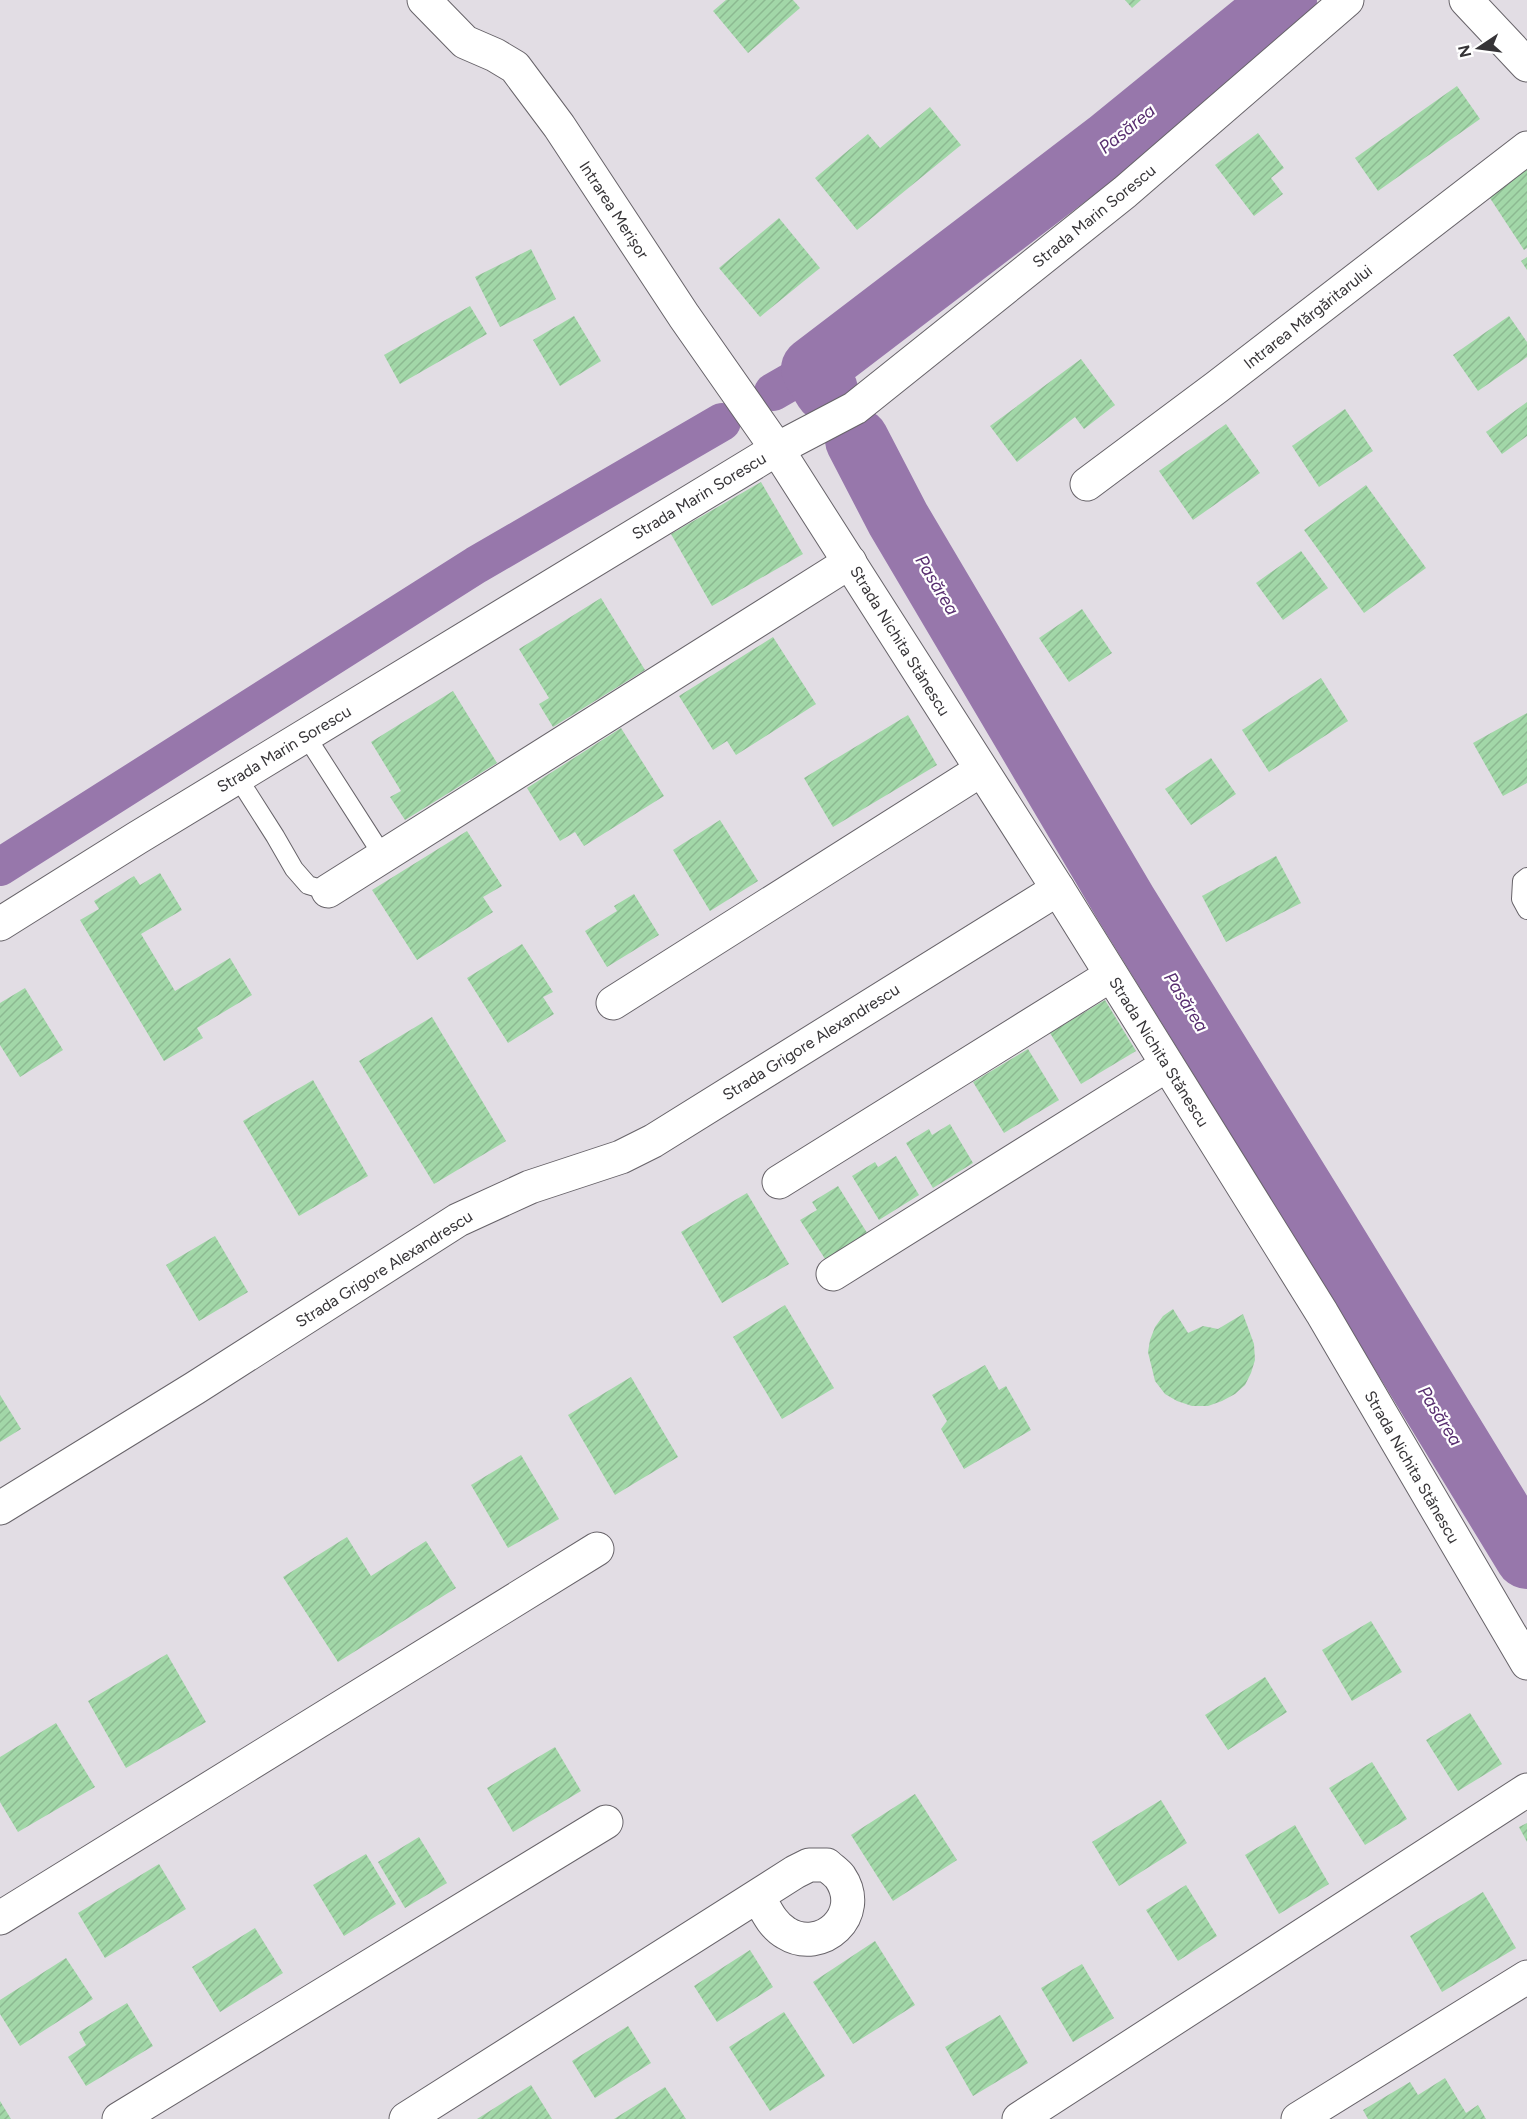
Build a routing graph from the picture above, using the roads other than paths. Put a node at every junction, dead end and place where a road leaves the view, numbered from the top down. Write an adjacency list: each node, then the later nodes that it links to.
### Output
1 (424, 0): 6 (street, Intrarea Merișor)
2 (1347, 0): 6 (street, Strada Marin Sorescu)
3 (1466, 0): 4 (street)
4 (1525, 59)
5 (1527, 148): 7 (street, Intrarea Mărgăritarului)
6 (777, 449): 8 (street, Strada Nichita Stănescu); 9 (street, Strada Marin Sorescu)
7 (1087, 484)
8 (850, 562): 10 (street, Strada Nichita Stănescu); 12 (street)
9 (306, 736): 11 (street, Strada Marin Sorescu); 12 (lane)
10 (981, 770): 14 (street, Strada Nichita Stănescu); 19 (street)
11 (238, 778): 15 (lane); 17 (street, Strada Marin Sorescu)
12 (383, 856): 15 (street)
13 (1527, 877): 16 (lane)
14 (1058, 890): 18 (street, Strada Nichita Stănescu); 23 (street, Strada Grigore Alexandrescu)
15 (328, 891)
16 (1527, 910)
17 (0, 924)
18 (1111, 975): 20 (street, Strada Nichita Stănescu); 21 (street)
19 (613, 1003)
20 (1167, 1065): 22 (street); 25 (street, Strada Nichita Stănescu)
21 (779, 1182)
22 (833, 1274)
23 (0, 1508)
24 (597, 1549): 29 (street)
25 (1527, 1663)
26 (1527, 1790): 33 (street)
27 (606, 1822): 32 (street)
28 (758, 1896): 31 (street)
29 (0, 1918)
30 (1527, 1977): 34 (street)
31 (414, 2117)
32 (119, 2119)
33 (1019, 2119)
34 (1298, 2119)

